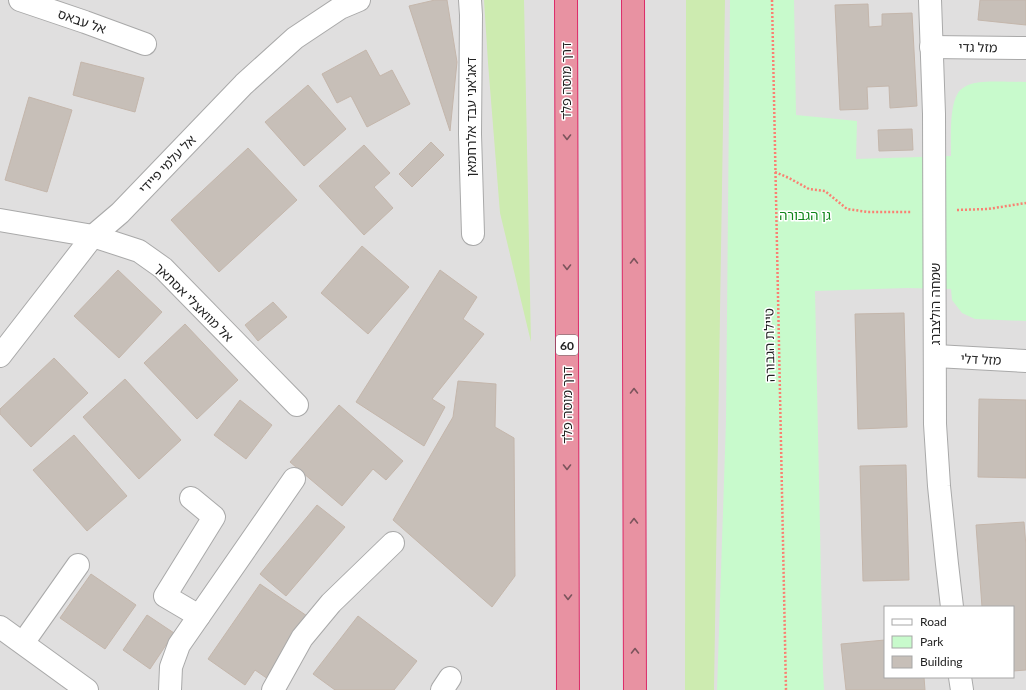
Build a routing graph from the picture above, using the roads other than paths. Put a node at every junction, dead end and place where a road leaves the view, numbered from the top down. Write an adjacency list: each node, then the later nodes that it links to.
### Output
1 (20, 0): 7 (street, אל עבאס)
2 (359, 0): 12 (street, אל עלמי פיידי)
3 (470, 0): 11 (street, דאג'אני עבד אלרחמאן)
4 (566, 0): 29 (highway, דרך מוסה פלד / 60, one-way to 29)
5 (633, 0): 30 (highway, one-way to 5)
6 (930, 0): 8 (street, שמחה הולצברג)
7 (144, 44)
8 (931, 47): 9 (street, מזל גדי); 14 (street, שמחה הולצברג)
9 (1026, 48)
10 (0, 220): 12 (street, אל מוואצלי אסתאך)
11 (473, 234)
12 (93, 236): 13 (street, אל עלמי פיידי); 16 (street, אל מוואצלי אסתאך)
13 (0, 356)
14 (936, 356): 15 (street, מזל דלי); 21 (street, שמחה הולצברג)
15 (1026, 361)
16 (297, 405)
17 (294, 479): 22 (street)
18 (191, 498): 22 (street)
19 (393, 543): 28 (street)
20 (78, 565): 24 (street)
21 (952, 606)
22 (199, 616): 27 (street)
23 (0, 627): 24 (street)
24 (23, 643): 26 (street)
25 (960, 678): 31 (street)
26 (87, 690)
27 (170, 690)
28 (273, 690)
29 (568, 690)
30 (635, 690)
31 (962, 690)

